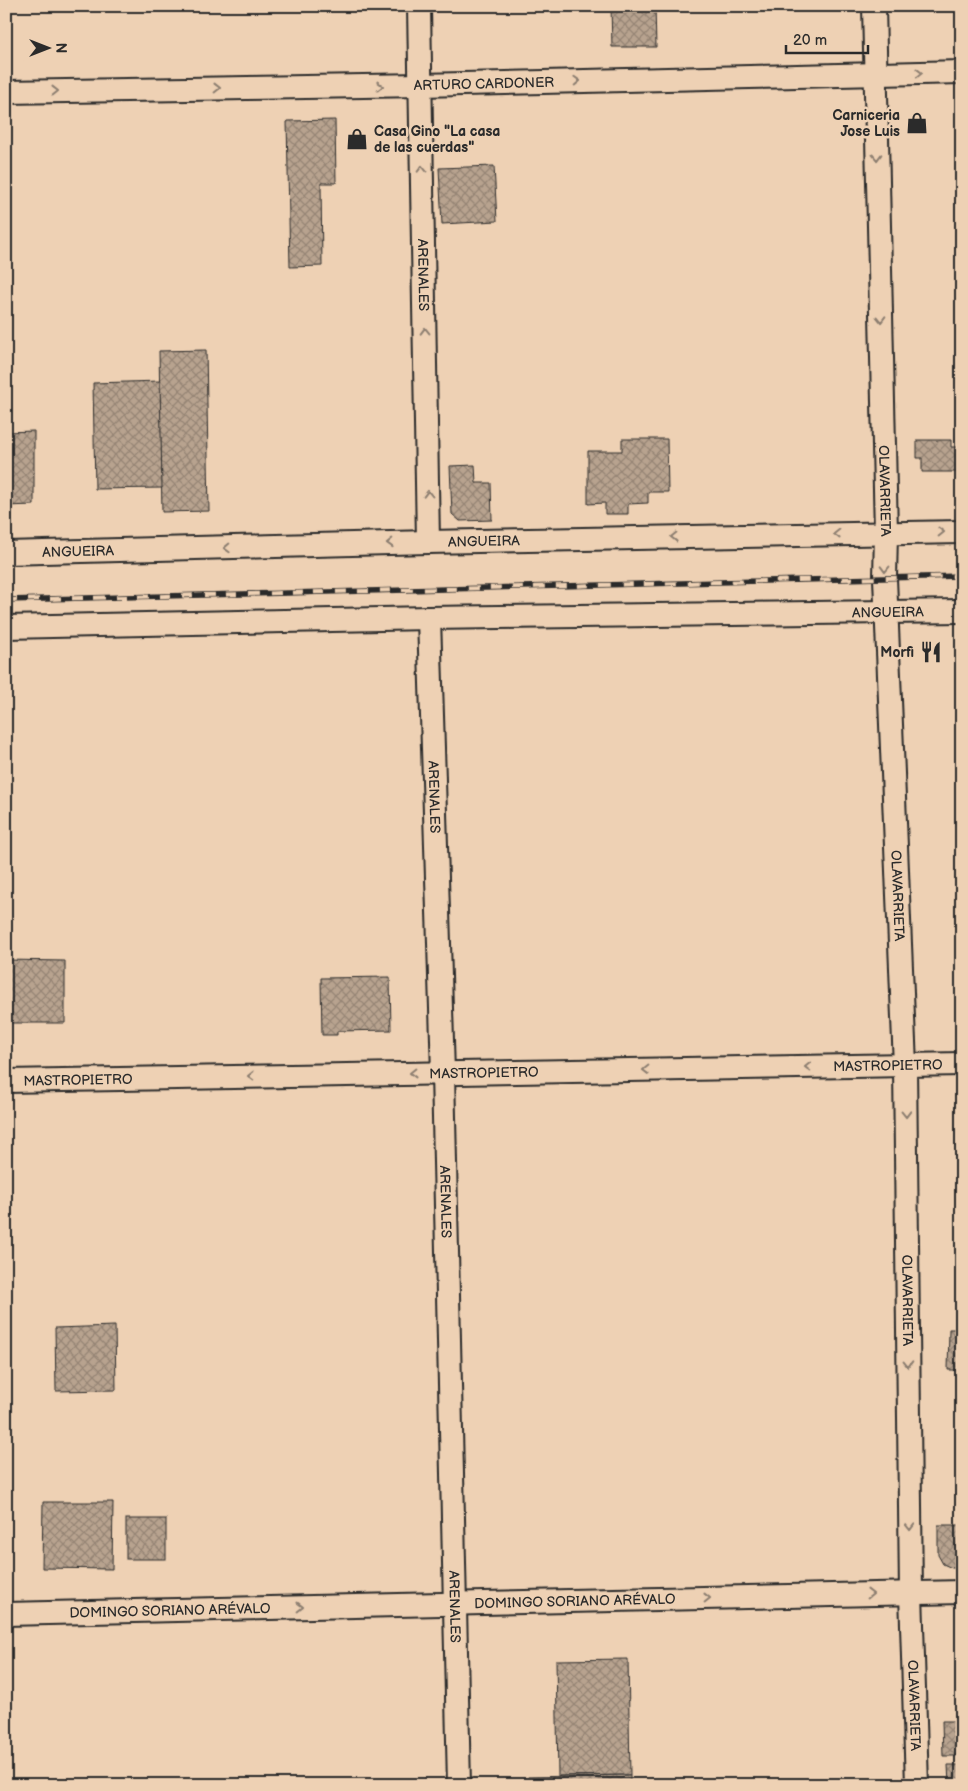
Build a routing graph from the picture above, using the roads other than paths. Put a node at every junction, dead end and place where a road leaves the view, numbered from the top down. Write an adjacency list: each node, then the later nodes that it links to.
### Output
1 (419, 6): 5 (street, ARENALES)
2 (874, 6): 4 (street, OLAVARRIETA)
3 (962, 72): 4 (street, ARTURO CARDONER, one-way to 3)
4 (876, 73): 5 (street, ARTURO CARDONER, one-way to 4); 8 (street, OLAVARRIETA, one-way to 8)
5 (421, 85): 6 (street, ARTURO CARDONER, one-way to 5); 9 (street, ARENALES, one-way to 5)
6 (6, 92)
7 (962, 532): 8 (street, ANGUEIRA, one-way to 7)
8 (886, 533): 9 (street, ANGUEIRA, one-way to 9); 12 (street, OLAVARRIETA, one-way to 12)
9 (428, 542): 10 (street, ANGUEIRA, one-way to 10)
10 (6, 554)
11 (962, 611): 12 (street, ANGUEIRA)
12 (887, 613): 13 (street, ANGUEIRA); 16 (street, OLAVARRIETA)
13 (429, 618): 14 (street, ANGUEIRA); 17 (street, ARENALES)
14 (6, 627)
15 (962, 1064): 16 (street, MASTROPIETRO)
16 (905, 1066): 17 (street, MASTROPIETRO, one-way to 17); 20 (street, OLAVARRIETA, one-way to 20)
17 (443, 1073): 18 (street, MASTROPIETRO, one-way to 18); 21 (street, ARENALES)
18 (6, 1081)
19 (962, 1592): 20 (street, DOMINGO SORIANO ARÉVALO)
20 (911, 1593): 21 (street, DOMINGO SORIANO ARÉVALO, one-way to 20); 24 (street, OLAVARRIETA)
21 (455, 1604): 22 (street, DOMINGO SORIANO ARÉVALO, one-way to 21); 23 (street, ARENALES)
22 (6, 1614)
23 (459, 1785)
24 (917, 1785)

